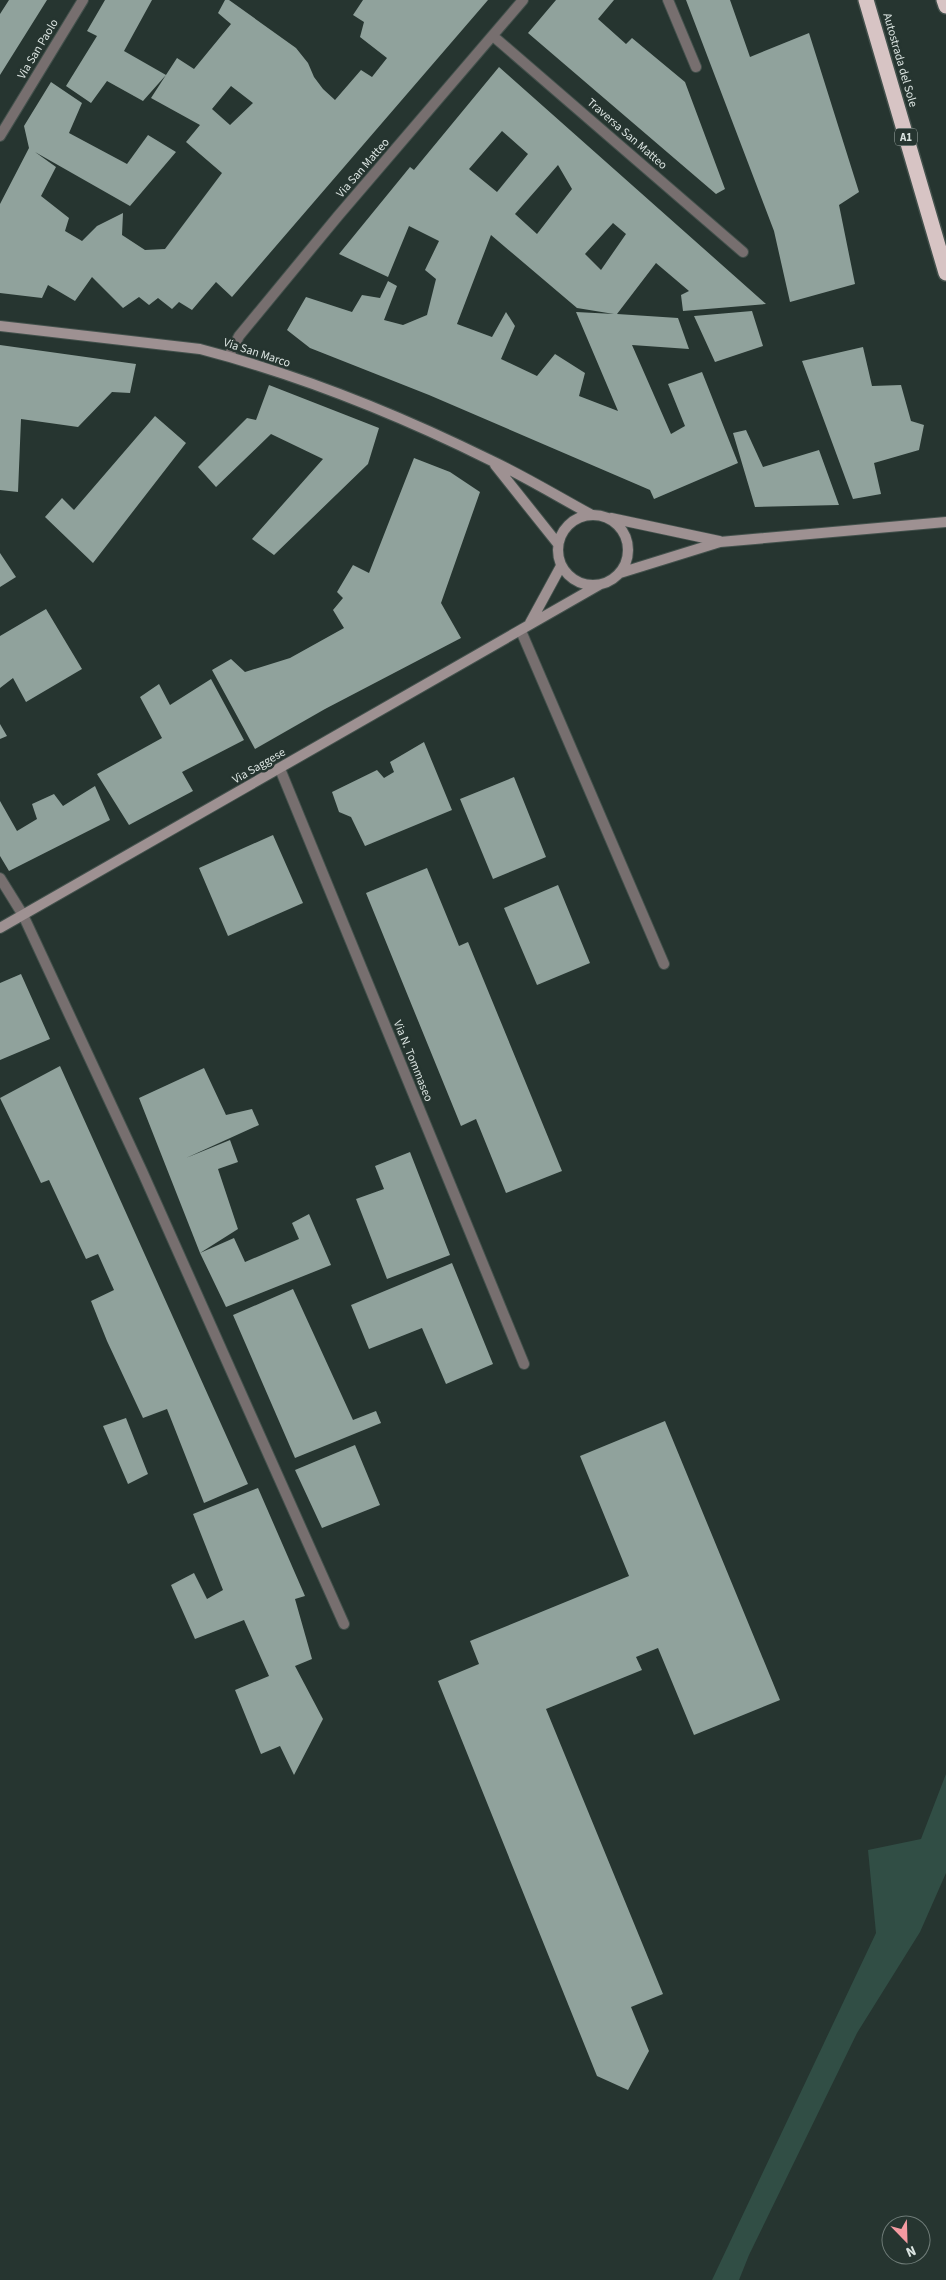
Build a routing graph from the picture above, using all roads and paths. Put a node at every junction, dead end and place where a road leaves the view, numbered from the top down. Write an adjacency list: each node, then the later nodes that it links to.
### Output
1 (83, 0): 9 (street, Via San Paolo)
2 (523, 0): 7 (street, Via San Matteo)
3 (668, 0): 8 (street)
4 (866, 0): 11 (highway, Autostrada del Sole / A1)
5 (944, 0): 6 (highway)
6 (946, 6)
7 (494, 36): 10 (street, Traversa San Matteo); 13 (street, Via San Matteo)
8 (696, 66)
9 (0, 136)
10 (743, 252)
11 (946, 273)
12 (0, 326): 13 (main road, Via San Marco)
13 (229, 356): 14 (main road, Via San Marco)
14 (491, 460): 15 (main road, Via San Marco); 19 (main road, Via San Marco)
15 (590, 514): 16 (main road); 19 (main road)
16 (602, 515): 18 (main road); 21 (main road)
17 (946, 522): 18 (main road)
18 (720, 542): 21 (main road)
19 (558, 544): 20 (main road)
20 (561, 566): 22 (main road); 23 (main road)
21 (620, 573): 22 (main road)
22 (599, 584): 23 (main road, Via Saggese)
23 (530, 624): 24 (main road, Via Saggese)
24 (521, 631): 25 (main road, Via Saggese); 29 (street)
25 (280, 769): 27 (main road, Via Saggese); 30 (street, Via N. Tommaseo)
26 (0, 878): 27 (street)
27 (23, 915): 28 (main road, Via Saggese); 31 (street)
28 (0, 928)
29 (664, 964)
30 (524, 1364)
31 (344, 1624)

